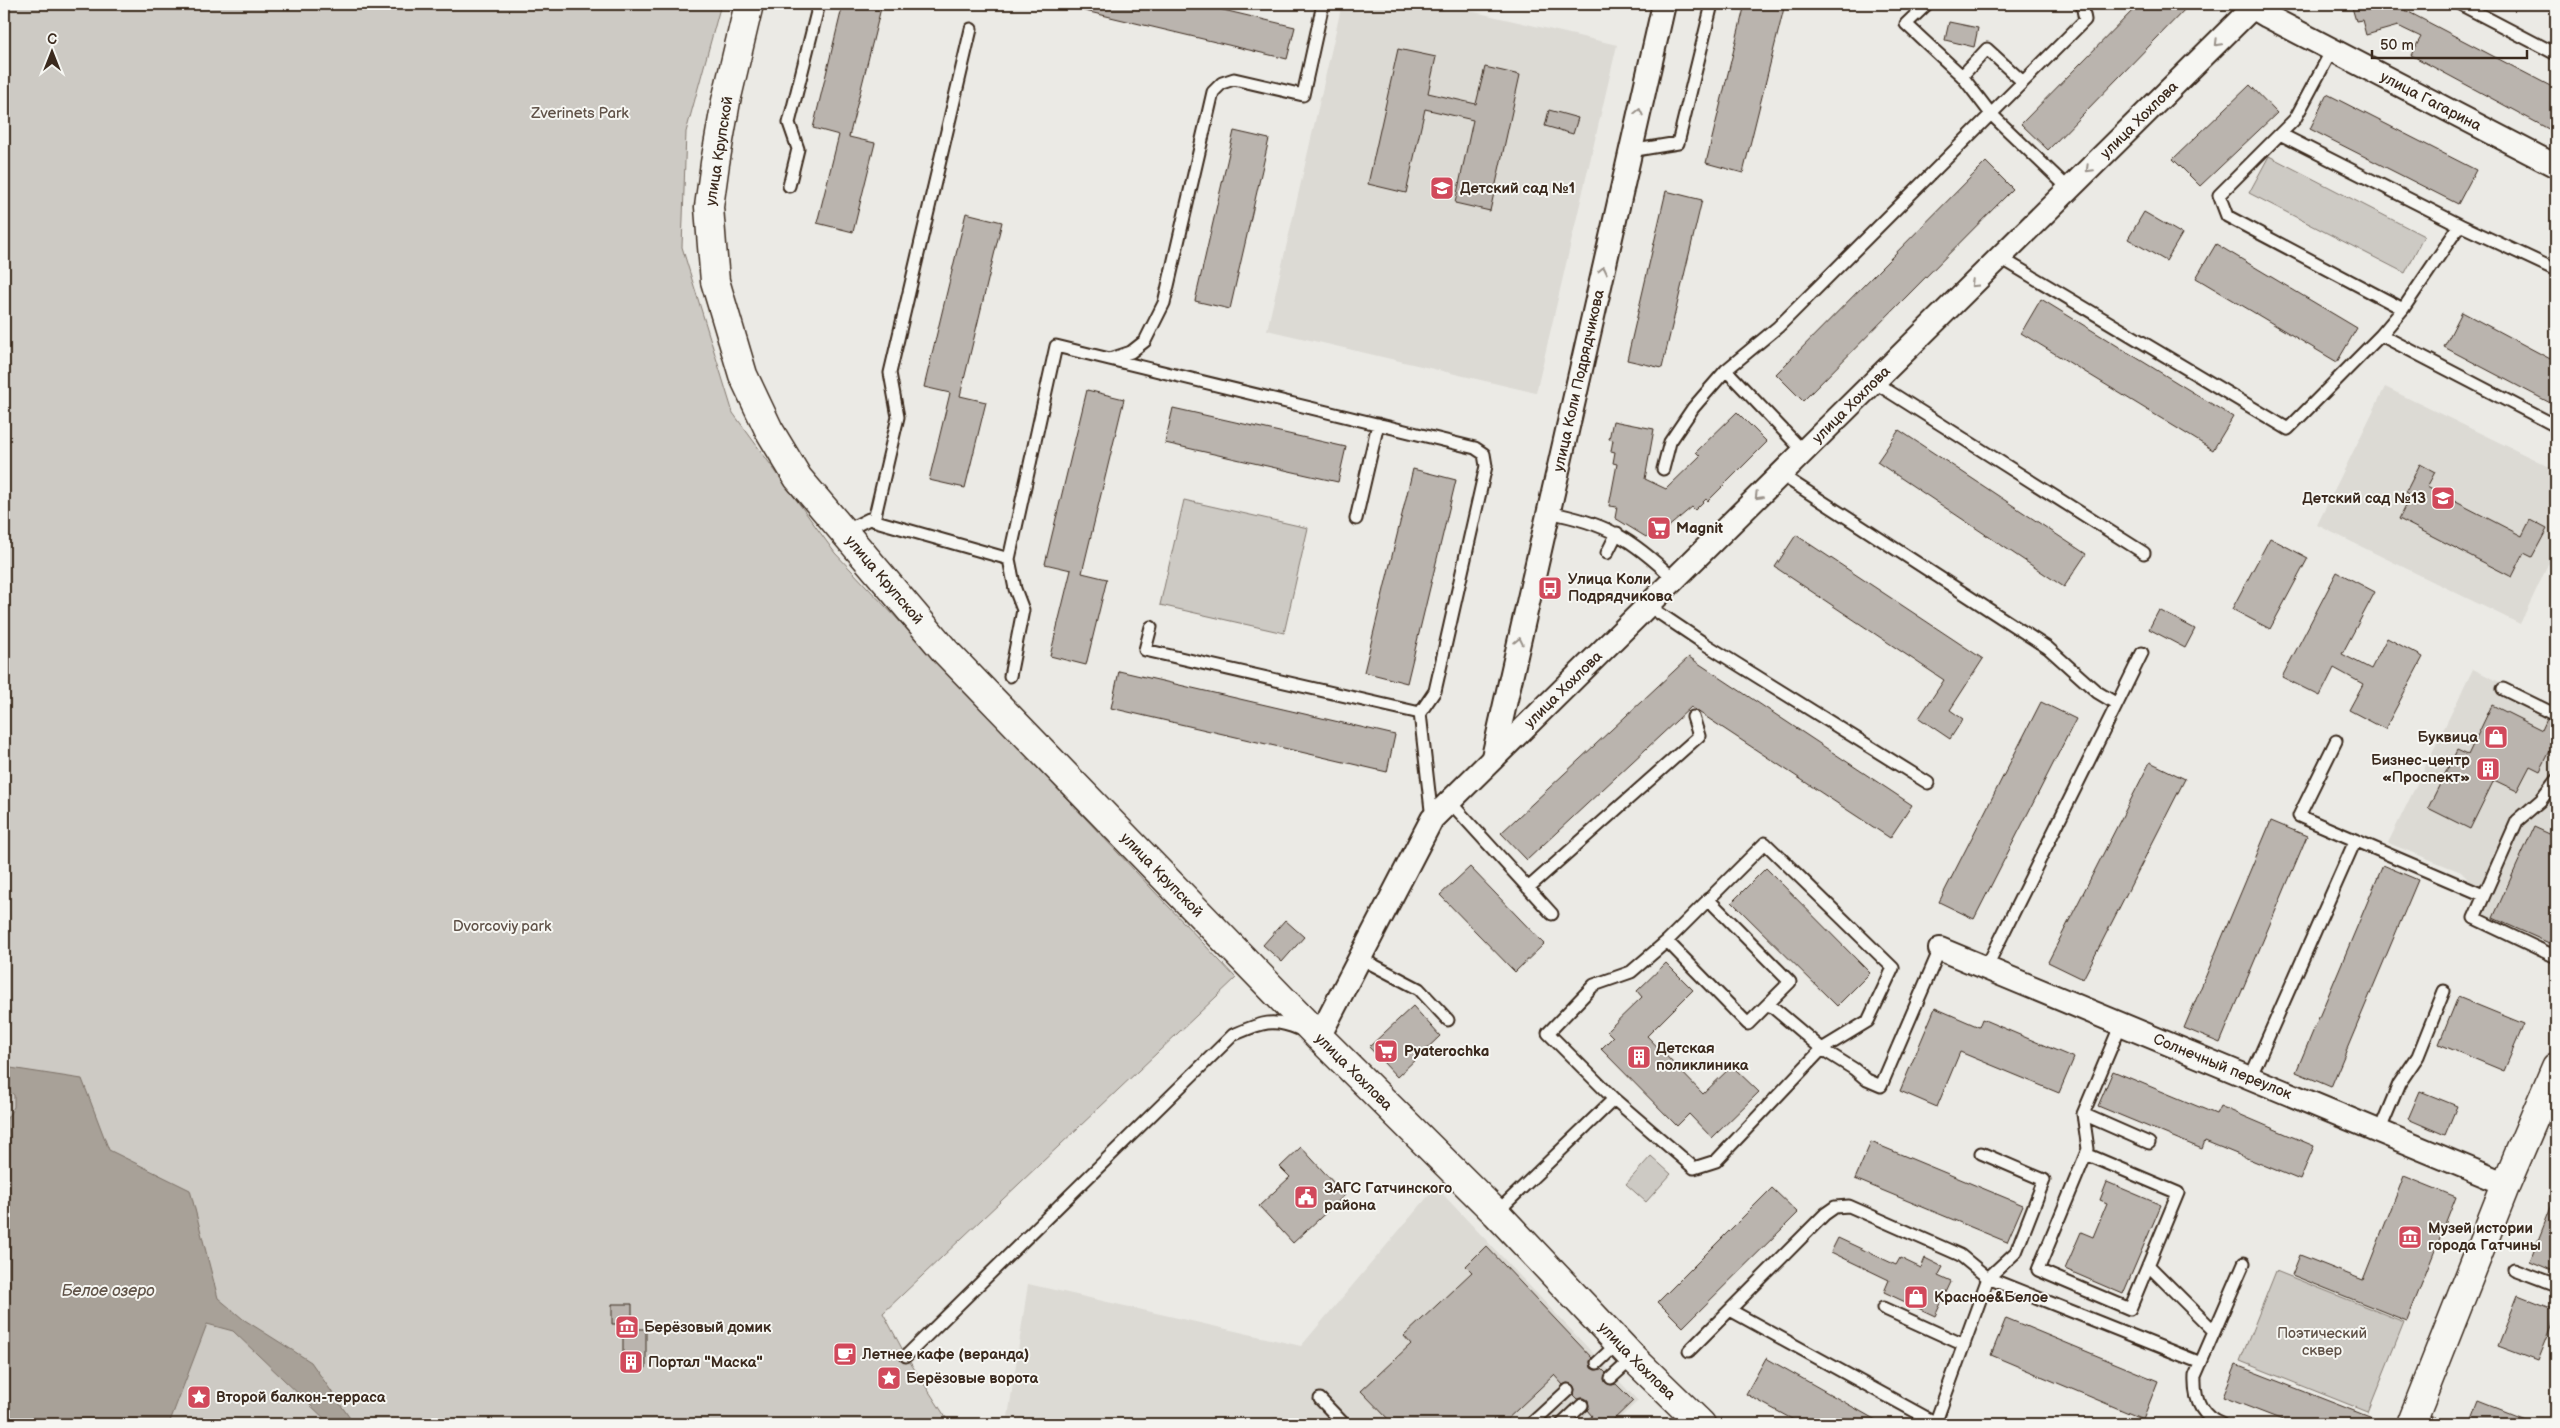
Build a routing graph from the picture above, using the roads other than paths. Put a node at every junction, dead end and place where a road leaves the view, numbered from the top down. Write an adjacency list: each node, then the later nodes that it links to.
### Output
1 (749, 4): 37 (street, улица Крупской)
2 (818, 4): 19 (lane)
3 (1323, 4): 26 (lane)
4 (1664, 4): 17 (street, улица Коли Подрядчикова, one-way to 4)
5 (1712, 4): 17 (lane)
6 (1927, 4): 13 (lane)
7 (2082, 4): 14 (lane)
8 (2460, 4): 12 (lane)
9 (2252, 5): 11 (street, улица Гагарина); 20 (street, улица Хохлова, one-way to 20)
10 (971, 29): 36 (lane)
11 (2332, 50): 16 (lane); 18 (street, улица Гагарина)
12 (2556, 54)
13 (1962, 76): 14 (lane); 15 (lane)
14 (2023, 82): 15 (lane)
15 (1991, 114): 20 (lane); 27 (lane)
16 (2280, 134): 21 (lane); 24 (lane)
17 (1630, 151): 34 (street, улица Коли Подрядчикова, one-way to 17)
18 (2556, 166)
19 (789, 186)
20 (2069, 189): 22 (street, улица Хохлова)
21 (2460, 225): 23 (lane); 24 (lane)
22 (2001, 258): 25 (lane); 28 (street, улица Хохлова, one-way to 28)
23 (2556, 270)
24 (2403, 309): 25 (lane)
25 (2381, 335): 30 (lane)
26 (1110, 360): 29 (lane); 41 (lane)
27 (1726, 370): 31 (lane); 32 (lane)
28 (1874, 382): 31 (street, улица Хохлова); 40 (lane)
29 (1378, 424): 35 (lane); 51 (lane)
30 (2556, 426)
31 (1803, 451): 33 (street, улица Хохлова)
32 (1662, 468)
33 (1780, 474): 42 (street, улица Хохлова, one-way to 42); 50 (lane)
34 (1547, 512): 38 (lane); 47 (street, улица Коли Подрядчикова, one-way to 34)
35 (1356, 519)
36 (874, 520): 37 (lane); 41 (lane)
37 (844, 532): 74 (street, улица Крупской)
38 (1617, 533): 39 (lane); 42 (lane)
39 (1607, 553)
40 (2144, 553)
41 (1009, 558): 46 (lane)
42 (1674, 579): 43 (street, улица Хохлова)
43 (1648, 605): 49 (street, улица Хохлова); 57 (lane)
44 (1151, 627): 51 (lane)
45 (2142, 653): 50 (lane)
46 (1010, 676)
47 (1511, 678): 49 (street); 55 (street, улица Коли Подрядчикова)
48 (2503, 689): 52 (lane)
49 (1548, 703): 55 (street, улица Хохлова)
50 (2118, 704): 69 (lane)
51 (1420, 713): 59 (lane)
52 (2556, 715)
53 (1693, 717): 61 (lane)
54 (2336, 740): 60 (lane)
55 (1493, 757): 58 (street, улица Хохлова)
56 (2556, 780): 62 (lane)
57 (1928, 783)
58 (1450, 802): 59 (street, улица Хохлова); 61 (lane)
59 (1432, 819): 68 (street, улица Хохлова)
60 (2355, 840): 62 (lane); 77 (lane)
61 (1528, 888): 64 (lane)
62 (2483, 894): 67 (lane)
63 (1708, 899): 65 (lane); 71 (lane); 75 (lane)
64 (1552, 914)
65 (1667, 941): 71 (lane); 78 (lane)
66 (1940, 949): 69 (street, Солнечный переулок); 75 (lane)
67 (2556, 957)
68 (1360, 958): 72 (lane); 74 (street, улица Хохлова)
69 (1986, 968): 73 (street, Солнечный переулок)
70 (2444, 992): 80 (lane)
71 (1769, 1004): 75 (lane)
72 (1448, 1020)
73 (2121, 1024): 77 (street, Солнечный переулок); 79 (lane)
74 (1319, 1037): 85 (street, улица Хохлова); 97 (lane)
75 (1822, 1049): 78 (lane)
76 (2556, 1067): 84 (street)
77 (2250, 1078): 80 (street, Солнечный переулок)
78 (1614, 1099): 85 (lane)
79 (2083, 1114): 81 (lane); 83 (lane)
80 (2379, 1132): 84 (street, Солнечный переулок)
81 (2149, 1143)
82 (1981, 1153): 89 (lane)
83 (2086, 1154): 87 (lane); 87 (lane)
84 (2506, 1184): 104 (street)
85 (1496, 1213): 95 (street, улица Хохлова)
86 (2244, 1264): 93 (lane)
87 (2148, 1265): 93 (lane)
88 (2514, 1269): 90 (lane)
89 (1988, 1278): 92 (lane); 94 (lane); 99 (lane)
90 (2556, 1285)
91 (1883, 1308): 94 (lane)
92 (1730, 1310): 96 (lane); 109 (lane)
93 (2214, 1331): 99 (lane)
94 (1964, 1345): 109 (lane)
95 (1625, 1350): 98 (lane); 100 (lane); 108 (street, улица Хохлова)
96 (1689, 1351)
97 (906, 1356)
98 (1596, 1363)
99 (2200, 1363): 110 (lane)
100 (1611, 1378)
101 (1568, 1390): 106 (lane)
102 (1320, 1399): 105 (lane)
103 (1582, 1405): 107 (lane)
104 (2419, 1422)
105 (1344, 1424)
106 (1531, 1424)
107 (1562, 1424)
108 (1701, 1424)
109 (1936, 1424)
110 (2221, 1424)

